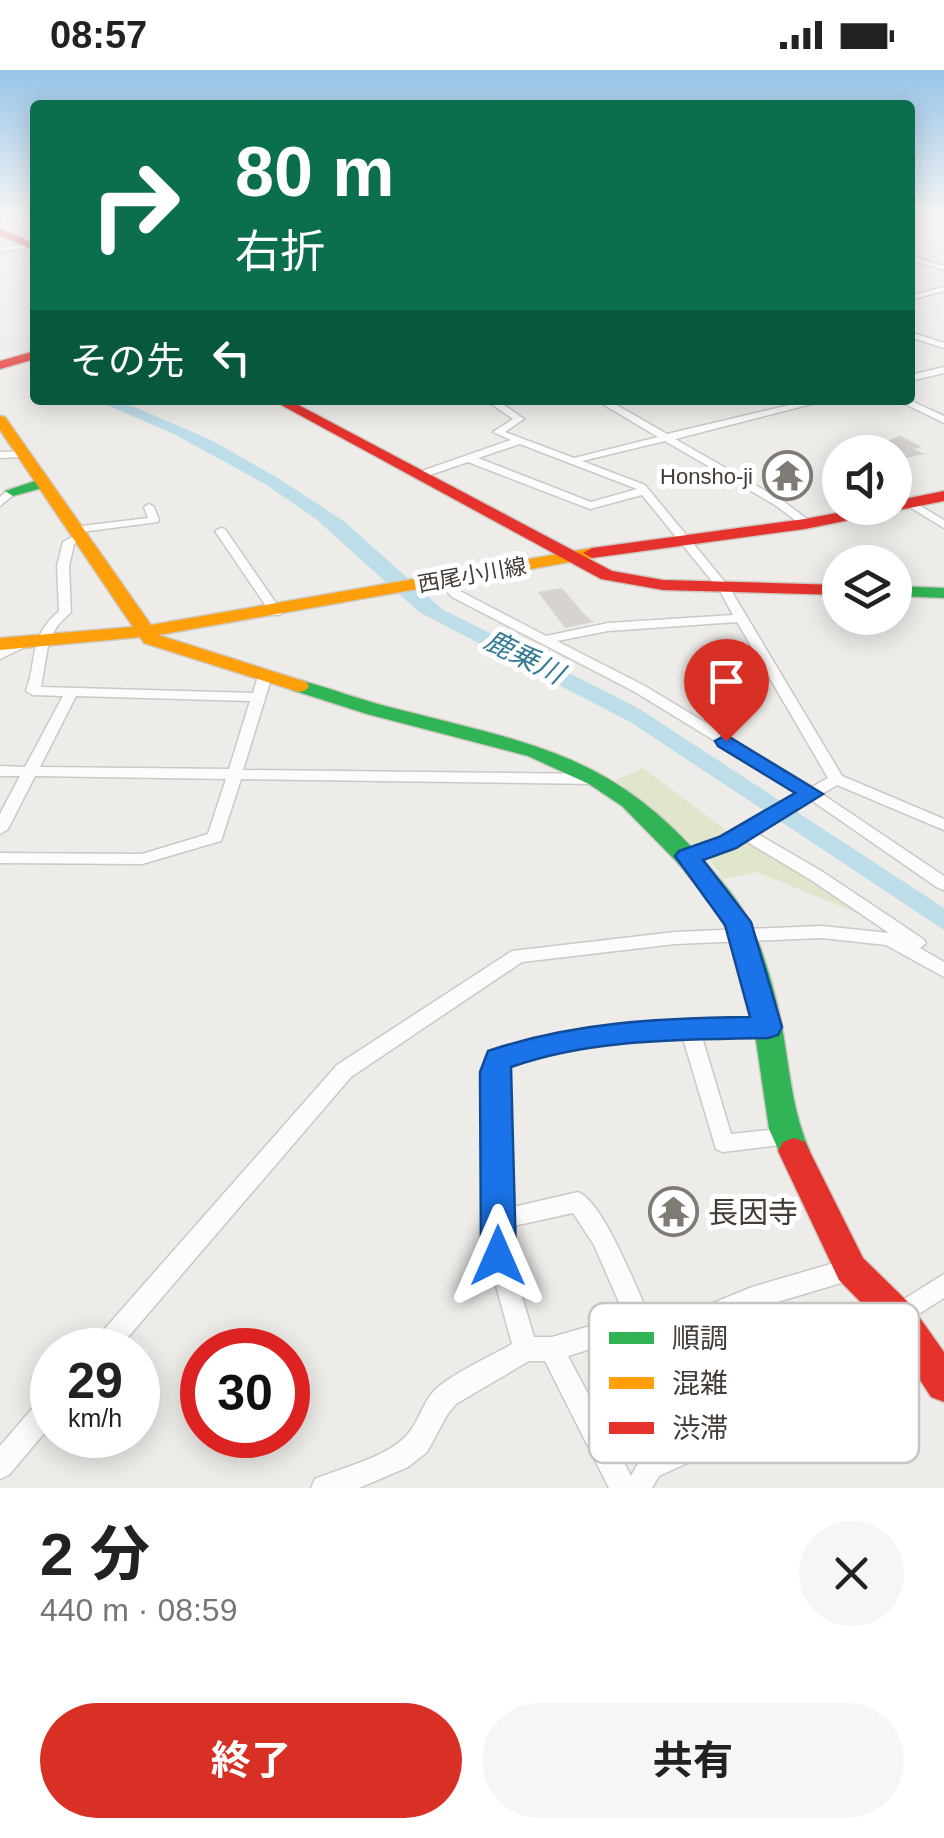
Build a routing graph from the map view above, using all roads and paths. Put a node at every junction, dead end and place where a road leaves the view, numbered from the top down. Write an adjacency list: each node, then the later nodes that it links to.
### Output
1 (944, 289): 2 (street)
2 (915, 297)
3 (915, 335): 4 (street)
4 (941, 343)
5 (30, 356): 6 (street)
6 (2, 364)
7 (941, 372): 8 (street)
8 (915, 377)
9 (288, 405): 23 (street)
10 (498, 405): 19 (street)
11 (608, 405): 18 (street)
12 (780, 405): 15 (street)
13 (800, 405): 15 (street)
14 (912, 405): 17 (street)
15 (787, 408): 18 (street)
16 (0, 420): 20 (street)
17 (944, 420)
18 (664, 438): 22 (street); 31 (street)
19 (521, 440): 21 (street); 22 (street)
20 (11, 454): 24 (street)
21 (468, 458): 23 (street); 25 (street)
22 (576, 459): 25 (street)
23 (420, 475): 36 (street)
24 (41, 484): 26 (street); 34 (street)
25 (643, 490): 35 (street)
26 (4, 495)
27 (942, 498): 28 (street, 西尾小川線)
28 (912, 504): 32 (street)
29 (149, 506): 34 (street)
30 (822, 521): 31 (street, 西尾小川線)
31 (807, 524): 35 (street, 西尾小川線)
32 (944, 525)
33 (221, 531): 42 (street)
34 (76, 533): 44 (street); 46 (street)
35 (684, 540): 36 (street, 西尾小川線); 38 (street)
36 (570, 557): 37 (street, 西尾小川線); 38 (street)
37 (440, 580): 42 (street, 西尾小川線); 45 (street)
38 (722, 586): 39 (street); 43 (street)
39 (822, 589)
40 (912, 592): 41 (street)
41 (944, 593)
42 (276, 612): 44 (street, 西尾小川線)
43 (740, 618): 45 (street); 53 (street)
44 (148, 636): 46 (street, 西尾小川線); 47 (street)
45 (543, 640): 54 (street)
46 (14, 647): 48 (street)
47 (261, 687): 48 (street); 51 (street); 52 (street)
48 (70, 693): 50 (street)
49 (0, 771): 50 (street)
50 (30, 772): 51 (street); 56 (street)
51 (234, 775): 52 (street); 59 (street)
52 (597, 779): 58 (street)
53 (836, 779): 54 (street); 55 (street)
54 (808, 795): 57 (street); 60 (street)
55 (944, 825)
56 (0, 829)
57 (747, 830): 58 (street); 62 (street)
58 (687, 856): 61 (street)
59 (0, 858)
60 (944, 884)
61 (744, 936): 63 (street); 65 (street); 74 (street)
62 (944, 962)
63 (944, 970)
64 (689, 1027): 65 (street); 66 (street); 67 (street)
65 (768, 1027): 66 (street)
66 (788, 1137): 68 (street)
67 (498, 1220): 70 (street); 77 (street)
68 (851, 1269): 71 (street); 72 (street)
69 (944, 1286): 73 (street)
70 (631, 1303)
71 (740, 1303)
72 (883, 1303)
73 (918, 1303)
74 (120, 1328)
75 (589, 1336): 77 (street)
76 (919, 1346): 78 (street)
77 (539, 1349): 80 (street); 84 (street)
78 (944, 1384)
79 (30, 1431): 83 (street)
80 (589, 1432)
81 (608, 1463): 85 (street)
82 (657, 1463): 86 (street)
83 (0, 1466)
84 (324, 1488)
85 (623, 1488)
86 (638, 1488)

